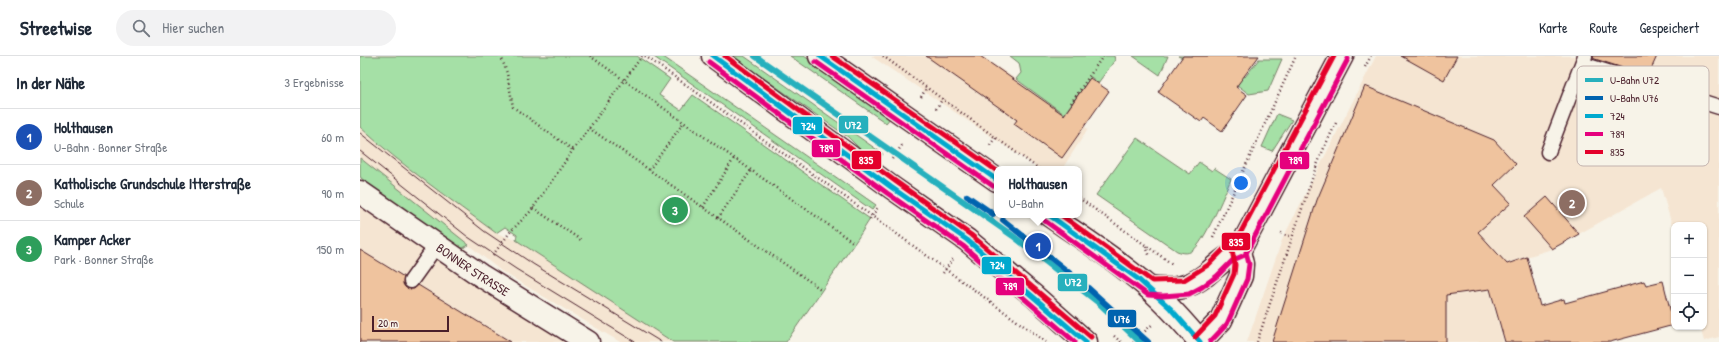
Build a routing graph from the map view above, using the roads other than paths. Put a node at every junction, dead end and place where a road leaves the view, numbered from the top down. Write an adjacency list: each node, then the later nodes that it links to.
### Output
1 (713, 56): 18 (main road)
2 (820, 56): 10 (main road)
3 (1342, 56): 14 (main road)
4 (1584, 60): 5 (lane)
5 (1601, 66)
6 (1577, 78): 9 (lane)
7 (1709, 104): 8 (lane)
8 (1719, 107)
9 (1548, 152)
10 (994, 178)
11 (360, 192): 13 (main road, BONNER STRASSE)
12 (1053, 218): 16 (main road)
13 (436, 246): 15 (lane); 17 (main road, BONNER STRASSE)
14 (1239, 251): 16 (main road); 19 (main road)
15 (411, 281)
16 (1149, 288): 19 (main road)
17 (588, 342)
18 (1086, 342)
19 (1200, 342)

